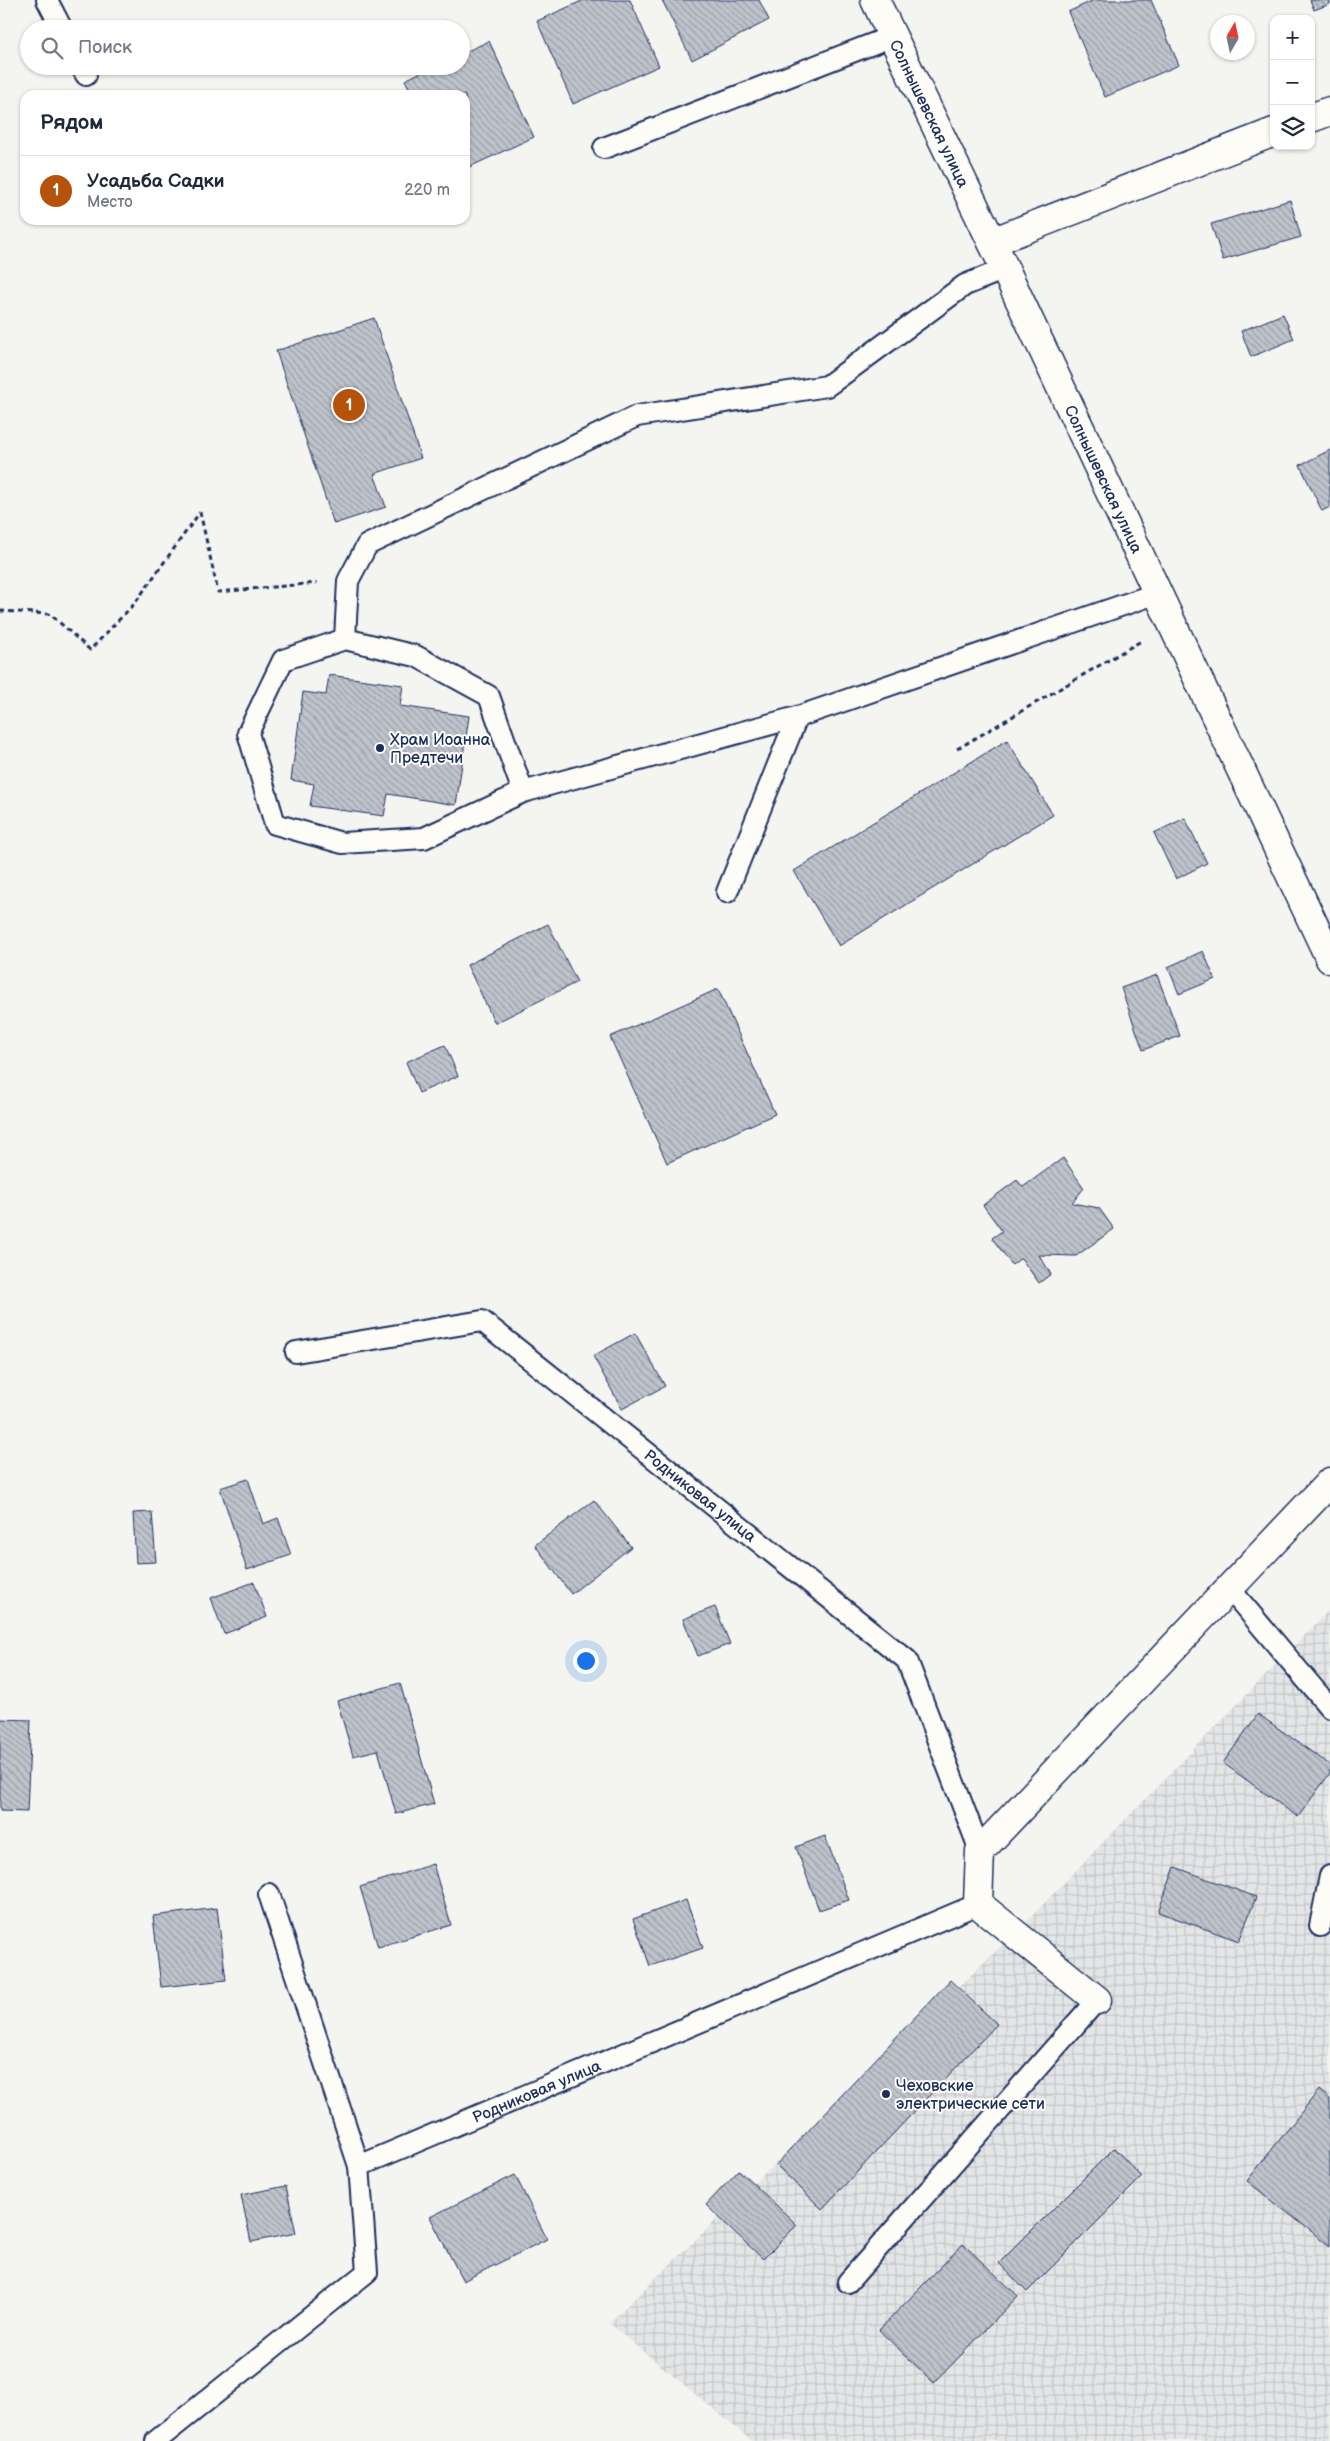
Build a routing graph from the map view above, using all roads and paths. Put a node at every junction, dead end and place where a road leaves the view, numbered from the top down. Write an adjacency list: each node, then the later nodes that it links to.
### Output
1 (47, 0): 3 (lane)
2 (875, 0): 4 (street, Солнышевская улица)
3 (57, 20)
4 (893, 36): 8 (lane); 9 (street, Солнышевская улица)
5 (1330, 110): 6 (street)
6 (1315, 116)
7 (1270, 134): 9 (street)
8 (604, 148)
9 (992, 242): 10 (street, Солнышевская улица)
10 (1005, 269): 11 (lane); 12 (street, Солнышевская улица)
11 (348, 581): 13 (path); 15 (lane)
12 (1158, 593): 14 (street, Солнышевская улица); 16 (lane)
13 (0, 611)
14 (1172, 622): 17 (path); 20 (street, Солнышевская улица)
15 (344, 639): 18 (lane); 18 (lane)
16 (797, 717): 18 (lane); 19 (lane)
17 (957, 749)
18 (523, 792)
19 (727, 892)
20 (1330, 959)
21 (296, 1352): 25 (lane, Родниковая улица)
22 (1330, 1482): 23 (street)
23 (1229, 1588): 24 (lane); 25 (street)
24 (1330, 1708)
25 (980, 1851): 28 (street)
26 (1330, 1876): 29 (lane)
27 (269, 1894): 31 (lane)
28 (978, 1904): 30 (street); 31 (lane, Родниковая улица)
29 (1320, 1926)
30 (1097, 2000): 32 (lane)
31 (359, 2166): 33 (lane)
32 (848, 2282)
33 (156, 2441)

